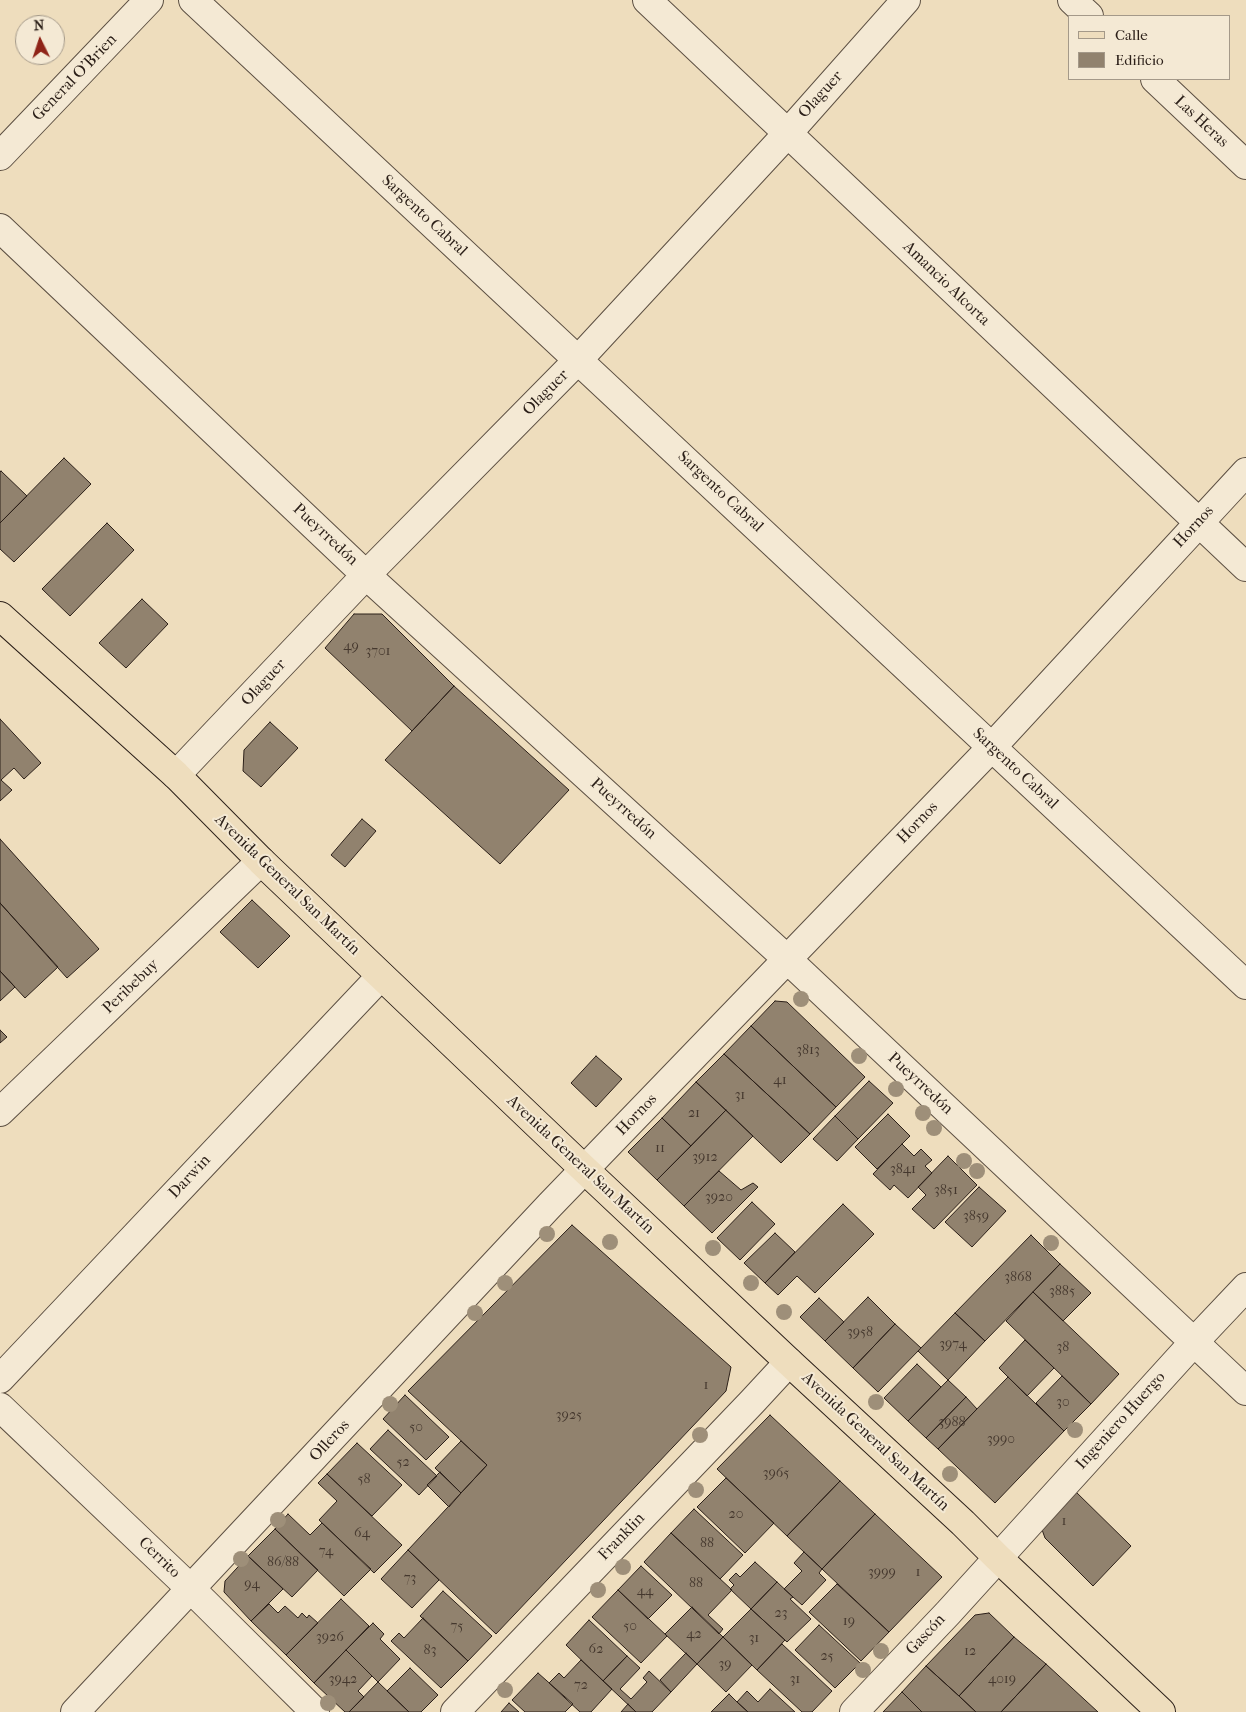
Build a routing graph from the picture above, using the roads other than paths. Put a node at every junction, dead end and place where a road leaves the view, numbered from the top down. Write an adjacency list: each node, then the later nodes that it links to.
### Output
1 (149, 0): 9 (street, General O'Brien)
2 (193, 0): 12 (street, Sargento Cabral)
3 (647, 0): 8 (street, Amancio Alcorta)
4 (906, 0): 8 (street, Olaguer)
5 (1072, 0): 6 (street)
6 (1088, 15)
7 (1156, 80): 10 (street, Las Heras)
8 (788, 133): 12 (street, Olaguer); 14 (street, Amancio Alcorta)
9 (0, 156)
10 (1246, 165)
11 (0, 228): 16 (street, Pueyrredón)
12 (578, 360): 16 (street, Olaguer); 18 (street, Sargento Cabral)
13 (1246, 472): 14 (street, Hornos)
14 (1198, 523): 15 (street, Amancio Alcorta); 18 (street, Hornos)
15 (1246, 567)
16 (366, 574): 19 (street, Olaguer); 21 (street, Pueyrredón)
17 (0, 616): 19 (main road, Avenida General San Martín)
18 (992, 747): 21 (street, Hornos); 23 (street, Sargento Cabral)
19 (176, 776): 20 (main road, Avenida General San Martín)
20 (261, 861): 22 (main road, Avenida General San Martín); 24 (street, Peribebuy)
21 (787, 959): 25 (street, Hornos); 27 (street, Pueyrredón)
22 (381, 976): 25 (main road, Avenida General San Martín); 29 (street, Darwin)
23 (1246, 986)
24 (0, 1112)
25 (584, 1169): 28 (main road, Avenida General San Martín); 33 (street, Olleros)
26 (1246, 1287): 27 (street, Ingeniero Huergo)
27 (1194, 1342): 30 (street, Pueyrredón); 32 (street, Ingeniero Huergo)
28 (789, 1362): 32 (main road, Avenida General San Martín); 36 (street, Franklin)
29 (0, 1379)
30 (1246, 1391)
31 (0, 1408): 33 (street, Cerrito)
32 (998, 1557): 37 (street, Gascón); 38 (main road, Avenida General San Martín)
33 (191, 1589): 34 (street, Olleros); 35 (street, Cerrito)
34 (75, 1712)
35 (316, 1712)
36 (455, 1712)
37 (854, 1712)
38 (1161, 1712)

